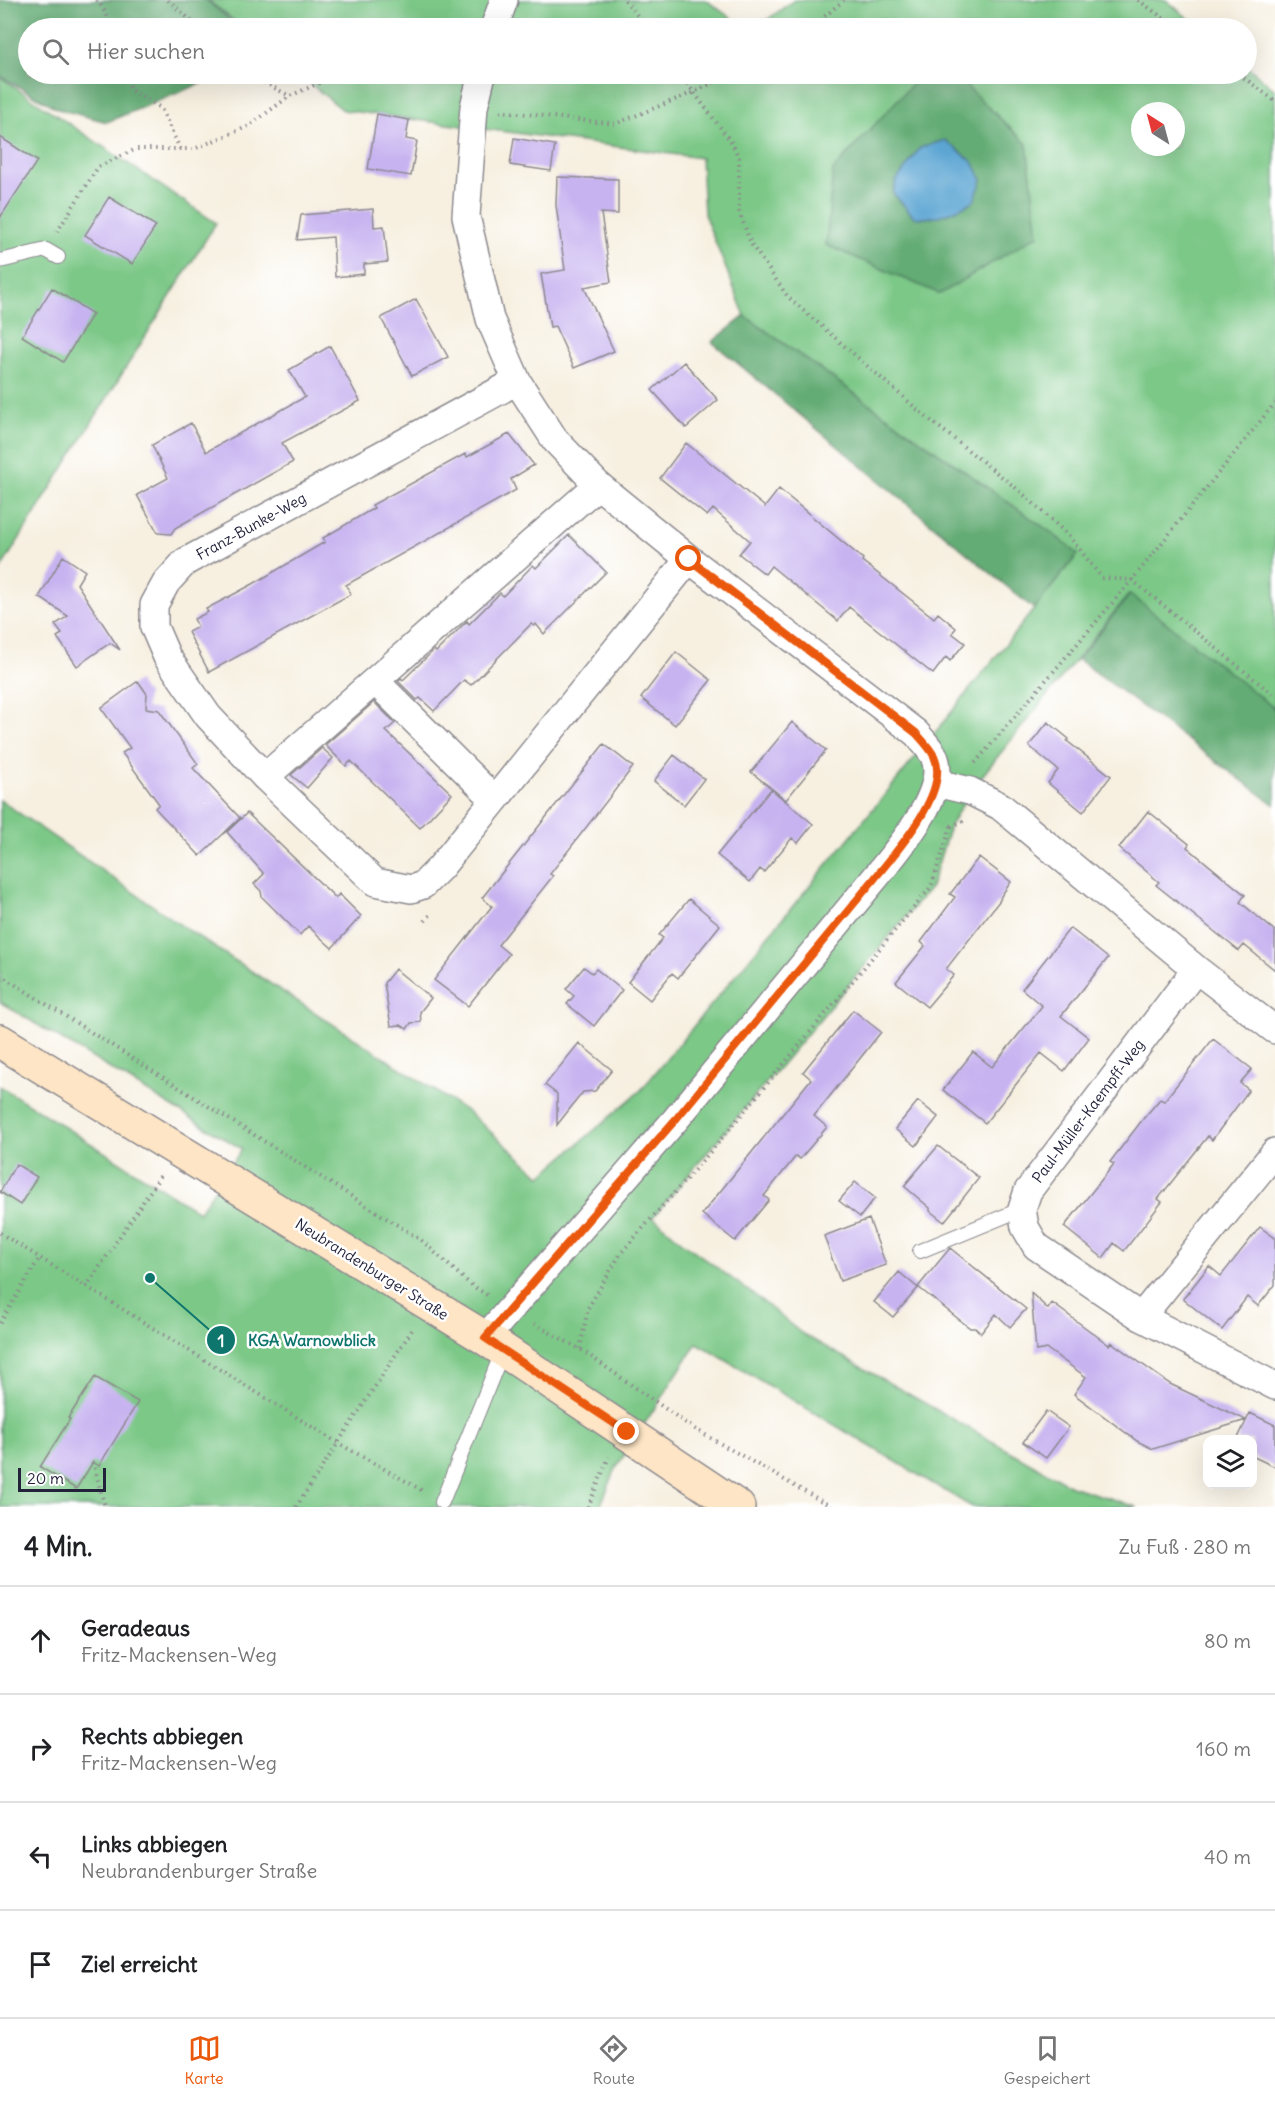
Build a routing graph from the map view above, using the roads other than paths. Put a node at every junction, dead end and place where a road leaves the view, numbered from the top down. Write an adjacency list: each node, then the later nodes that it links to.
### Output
1 (504, 0): 2 (street)
2 (498, 18)
3 (480, 84): 6 (street)
4 (52, 254): 5 (lane)
5 (0, 261)
6 (517, 381): 7 (street); 10 (street, Franz-Bunke-Weg)
7 (598, 485): 8 (street); 9 (street)
8 (689, 559): 11 (street); 12 (street, Franz-Bunke-Weg)
9 (375, 681): 10 (street); 12 (street)
10 (265, 777): 12 (street, Franz-Bunke-Weg)
11 (936, 783): 13 (street); 20 (street)
12 (495, 800)
13 (1196, 969): 14 (street); 17 (street, Paul-Müller-Kaempff-Weg)
14 (1275, 1030)
15 (0, 1041): 20 (main road, Neubrandenburger Straße)
16 (1275, 1152): 19 (street)
17 (1022, 1209): 18 (lane); 19 (street)
18 (920, 1251)
19 (1141, 1317): 21 (street)
20 (494, 1344): 22 (lane); 23 (main road, Neubrandenburger Straße)
21 (1275, 1386)
22 (442, 1502)
23 (738, 1507)

